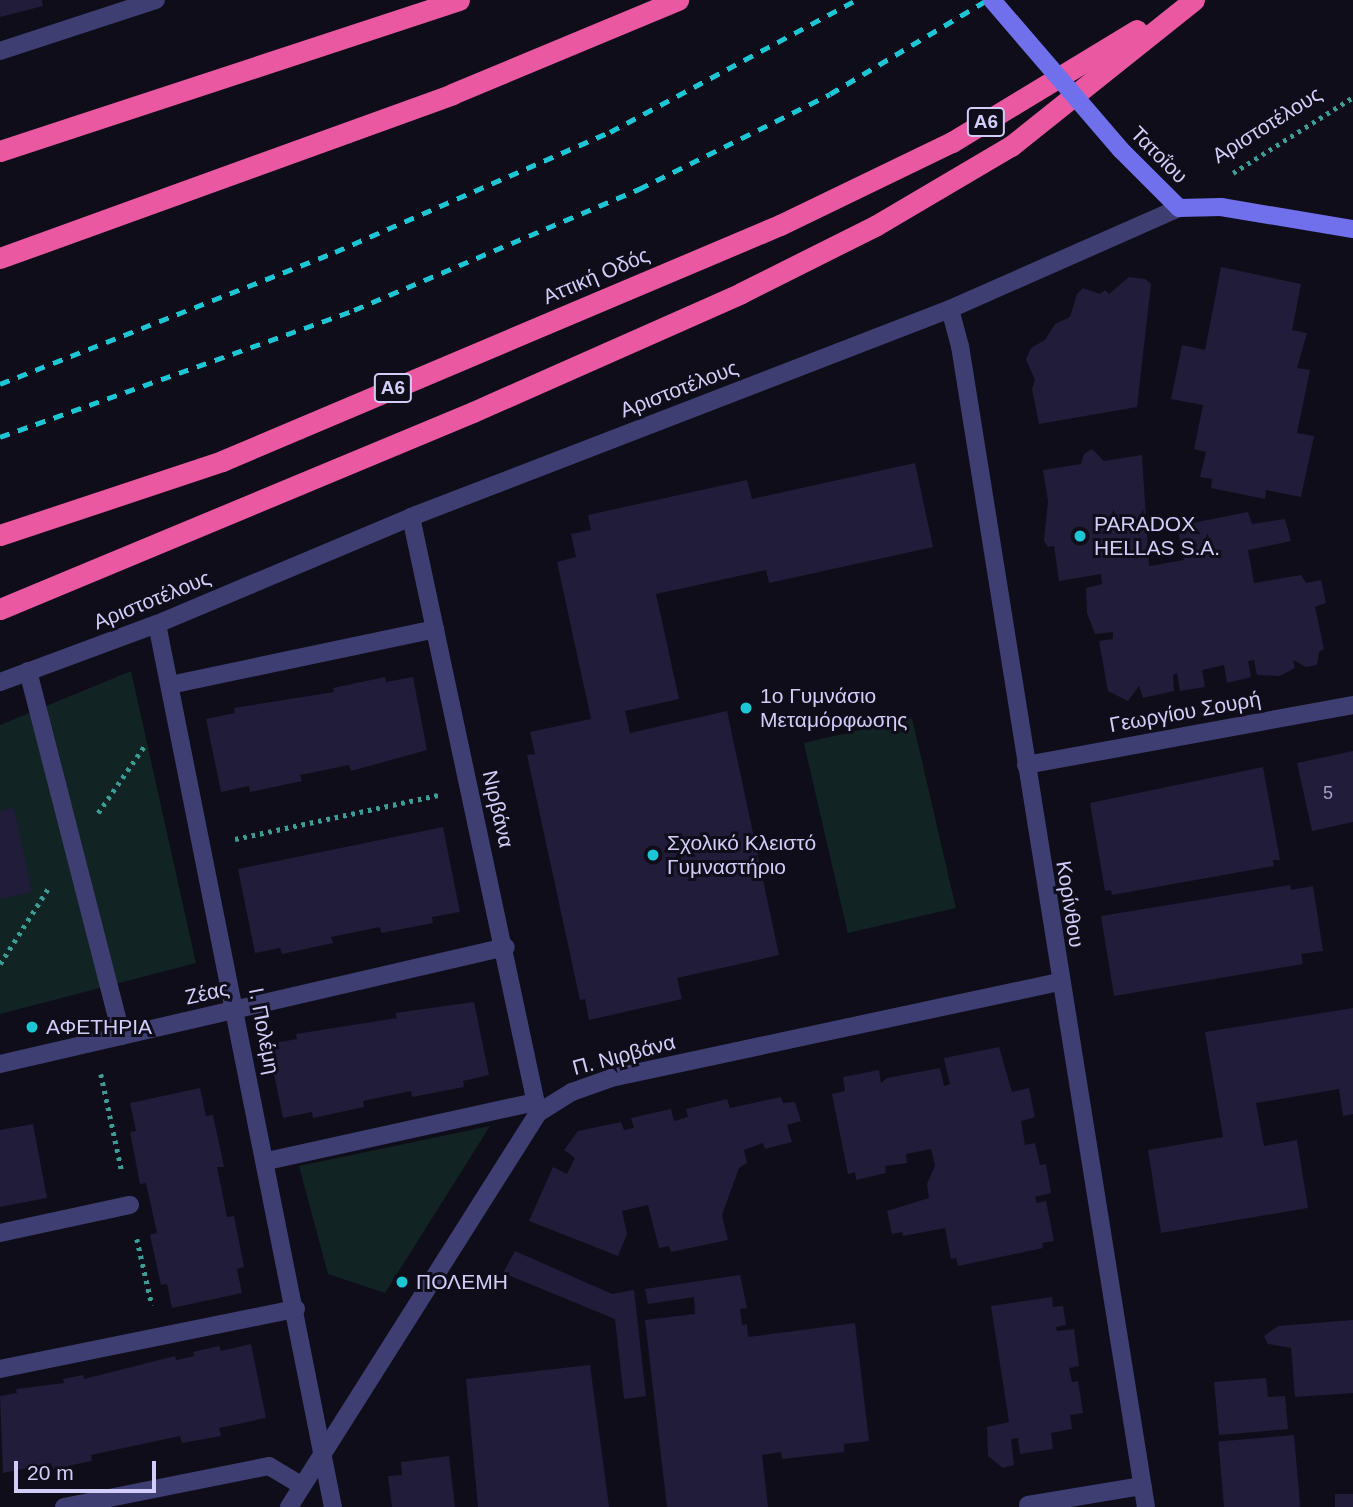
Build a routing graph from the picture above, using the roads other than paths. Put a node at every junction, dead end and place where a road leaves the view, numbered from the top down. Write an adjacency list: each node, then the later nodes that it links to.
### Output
1 (156, 0): 7 (street)
2 (459, 0): 8 (highway)
3 (678, 0): 11 (highway)
4 (992, 0): 9 (street, Τατοΐου, bridge)
5 (1181, 0): 14 (highway, Αττική Οδός / Α6)
6 (1194, 0): 15 (highway)
7 (0, 51)
8 (0, 152)
9 (1179, 208): 10 (street, Τατοΐου); 12 (street, Αριστοτέλους)
10 (1353, 229)
11 (0, 258)
12 (950, 309): 13 (street, Αριστοτέλους); 22 (street, Κορίνθου)
13 (411, 517): 16 (street, Αριστοτέλους); 17 (street, Νιρβάνα)
14 (0, 535)
15 (0, 608)
16 (157, 624): 18 (street, Αριστοτέλους); 20 (street, Ι. Πολέμη)
17 (435, 629): 20 (street); 23 (street, Νιρβάνα)
18 (28, 671): 19 (street, Αριστοτέλους); 26 (street)
19 (0, 682)
20 (170, 685): 25 (street, Ι. Πολέμη)
21 (1353, 705): 22 (street, Γεωργίου Σουρή)
22 (1026, 765): 24 (street, Κορίνθου)
23 (506, 947): 25 (street, Ζέας); 28 (street, Νιρβάνα)
24 (1059, 982): 28 (street, Π. Νιρβάνα); 36 (street, Κορίνθου)
25 (237, 1010): 26 (street, Ζέας); 29 (street, Ι. Πολέμη)
26 (122, 1036): 27 (street, Ζέας)
27 (0, 1065)
28 (537, 1107): 29 (street); 34 (street, Π. Νιρβάνα)
29 (267, 1161): 32 (street, Ι. Πολέμη)
30 (130, 1205): 31 (street)
31 (0, 1233)
32 (296, 1309): 33 (street); 34 (street, Ι. Πολέμη)
33 (0, 1369)
34 (324, 1448): 35 (street, Π. Νιρβάνα); 40 (street, Ι. Πολέμη)
35 (301, 1485): 38 (street); 39 (street, Π. Νιρβάνα)
36 (1142, 1486): 37 (street); 41 (street, Κορίνθου)
37 (1028, 1505)
38 (64, 1507)
39 (289, 1507)
40 (333, 1507)
41 (1146, 1507)

